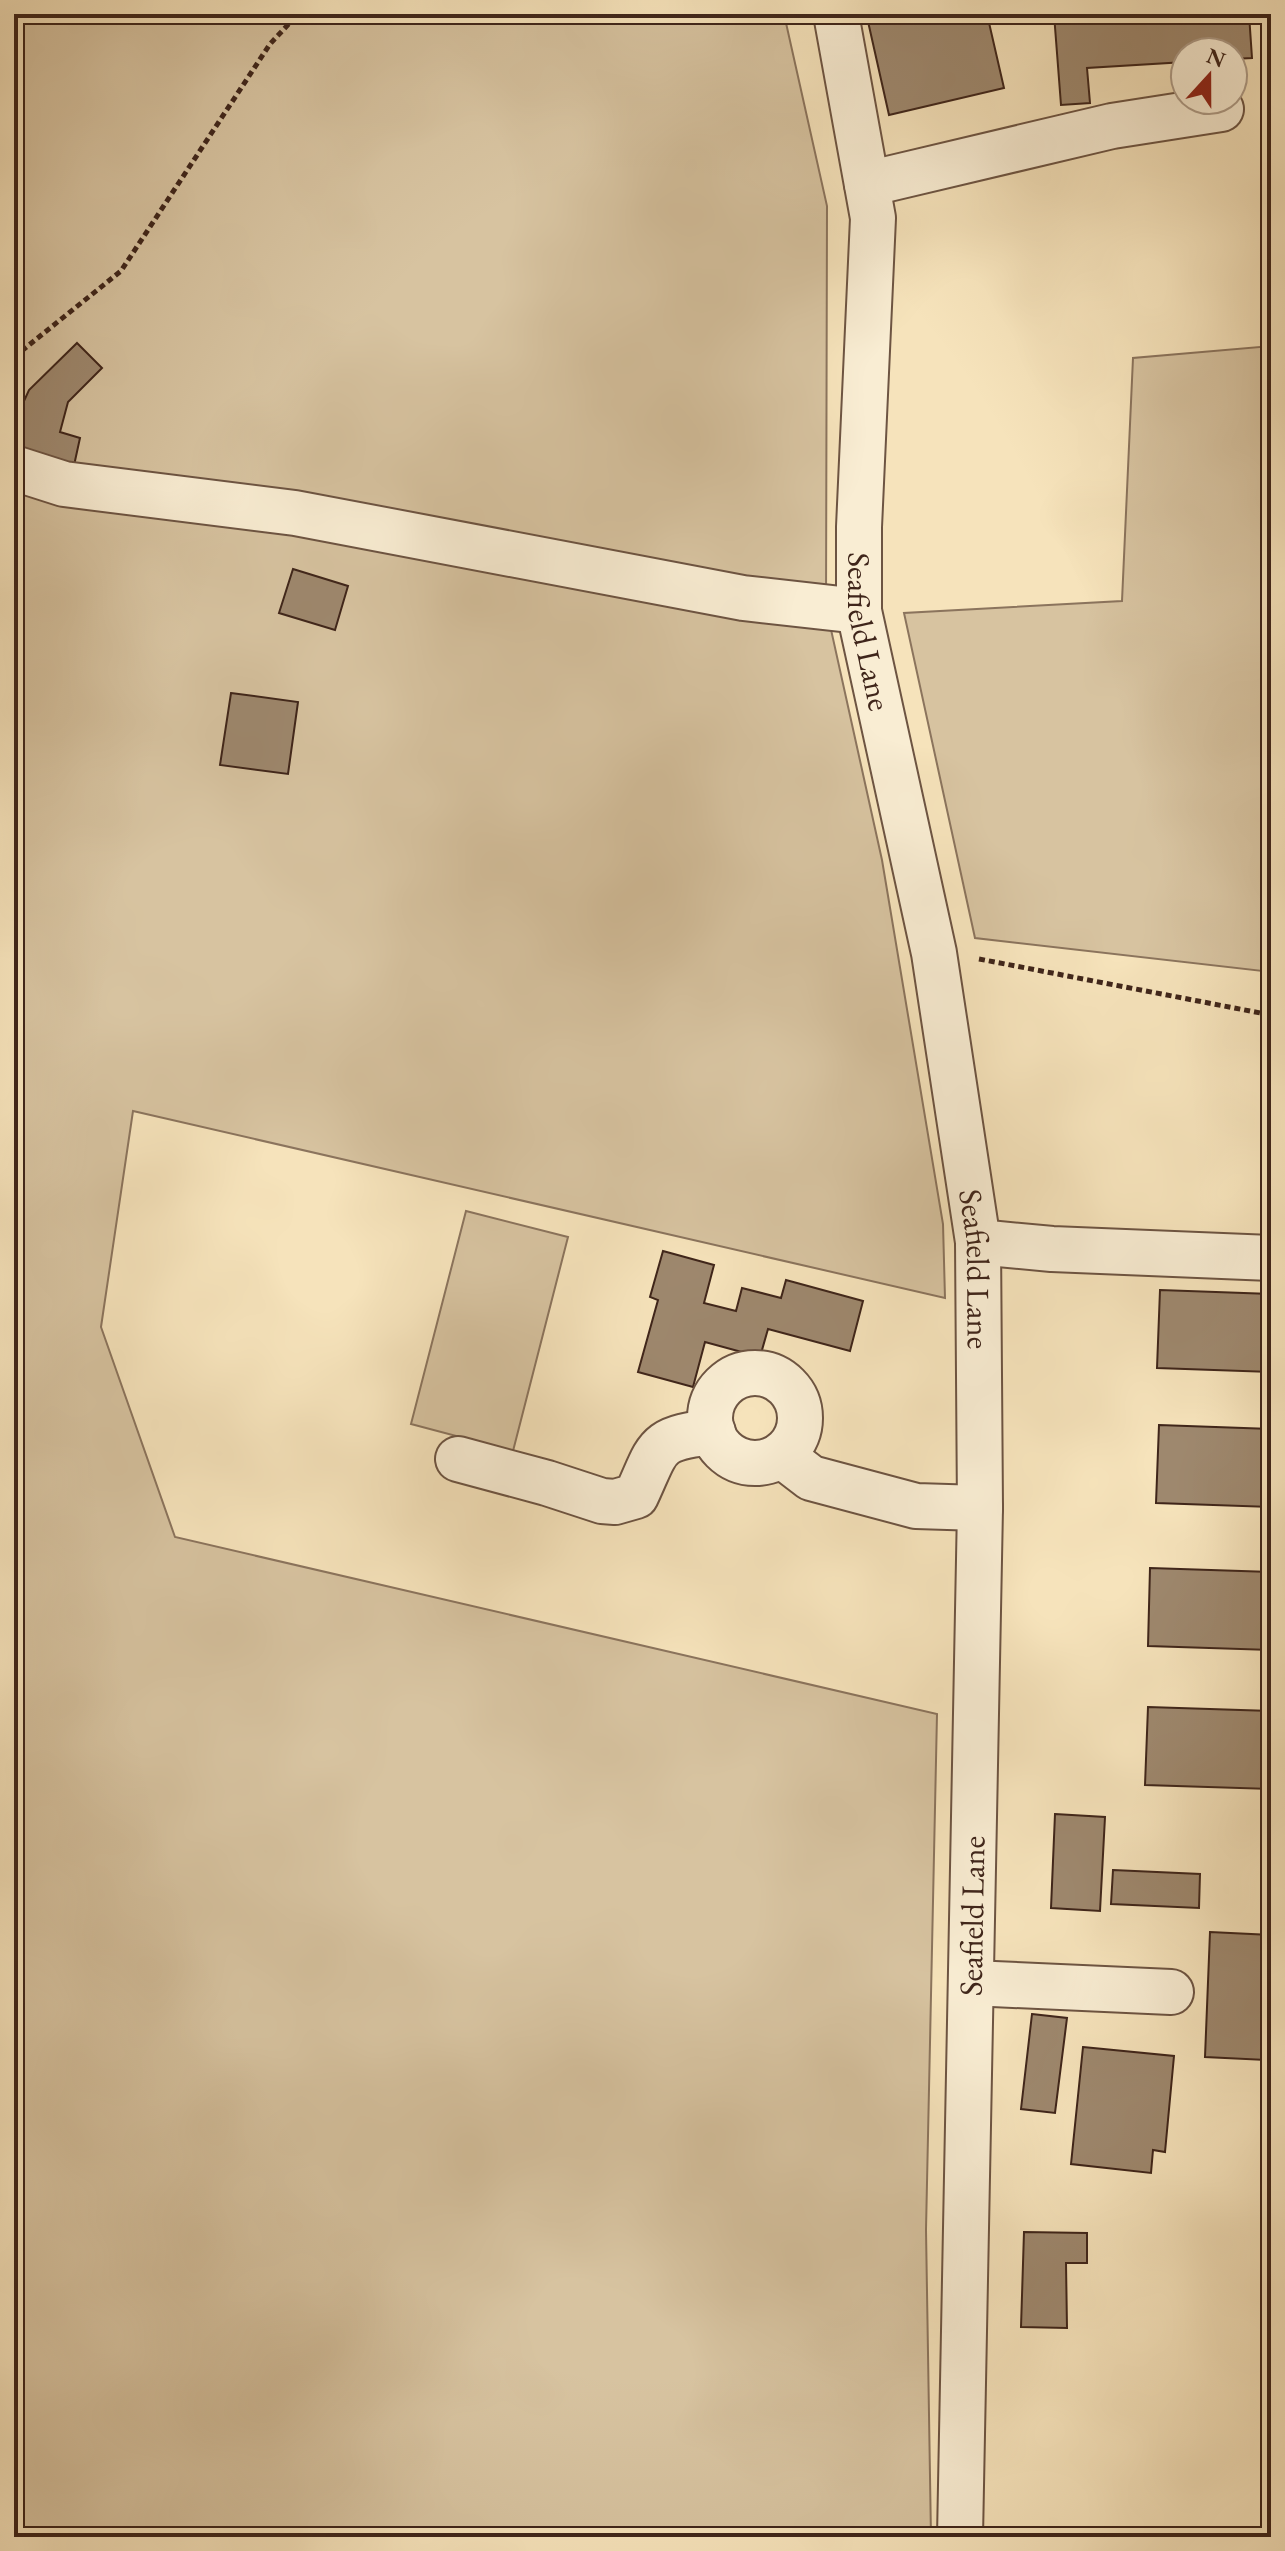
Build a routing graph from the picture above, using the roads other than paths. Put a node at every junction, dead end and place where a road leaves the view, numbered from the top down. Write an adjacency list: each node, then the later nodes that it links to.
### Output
1 (836, 14): 3 (street, Seafield Lane)
2 (1176, 116): 3 (street)
3 (867, 184): 5 (street, Seafield Lane)
4 (14, 468): 5 (street)
5 (859, 611): 6 (street, Seafield Lane)
6 (978, 1242): 7 (street); 11 (street, Seafield Lane)
7 (1271, 1258)
8 (713, 1432): 9 (street); 9 (street); 10 (street)
9 (781, 1455): 11 (street)
10 (458, 1459)
11 (980, 1508): 12 (street, Seafield Lane)
12 (971, 1983): 13 (street); 14 (street, Seafield Lane)
13 (1171, 1992)
14 (960, 2537)

